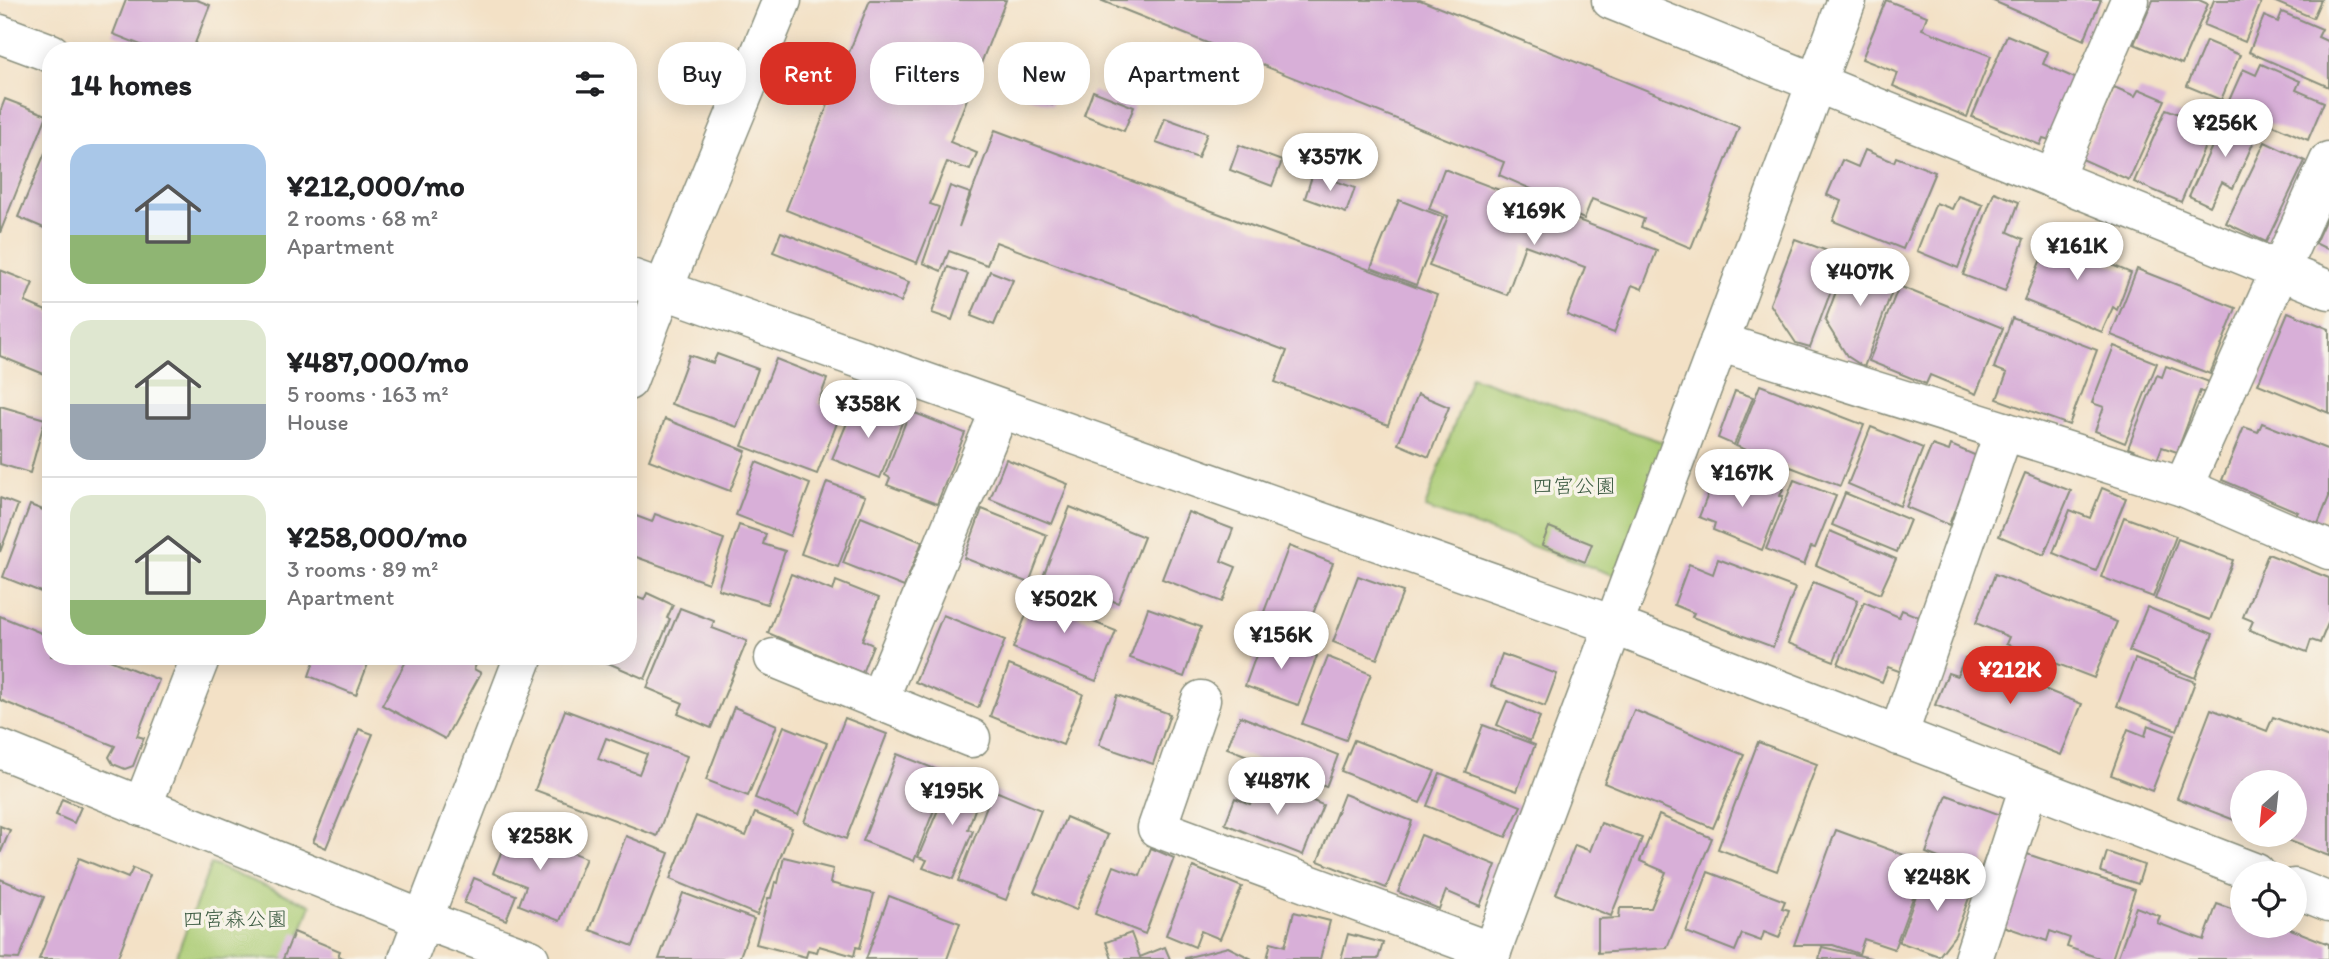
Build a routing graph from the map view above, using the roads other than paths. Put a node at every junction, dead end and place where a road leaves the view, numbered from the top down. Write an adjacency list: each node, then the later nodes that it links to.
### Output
1 (782, 0): 11 (street)
2 (1611, 0): 7 (street)
3 (1847, 0): 7 (street)
4 (2130, 0): 9 (street)
5 (0, 34): 6 (street)
6 (42, 50)
7 (1815, 83): 9 (street); 14 (street)
8 (2329, 161): 10 (street)
9 (2053, 179): 10 (street)
10 (2280, 270): 12 (street); 17 (street)
11 (645, 283): 13 (street); 15 (street)
12 (2329, 290)
13 (637, 329)
14 (1719, 342): 16 (street); 19 (street)
15 (1000, 410): 19 (street); 23 (street)
16 (2004, 431): 17 (street); 25 (street)
17 (2183, 487): 18 (street)
18 (2329, 550)
19 (1613, 625): 25 (street); 34 (street)
20 (774, 658): 23 (street)
21 (197, 665): 29 (street)
22 (521, 665): 33 (street)
23 (879, 699): 26 (street)
24 (1201, 700): 34 (street)
25 (1898, 736): 28 (street)
26 (971, 738)
27 (0, 749): 29 (street)
28 (2029, 786): 30 (street); 37 (street)
29 (142, 807): 33 (street)
30 (2230, 863)
31 (2307, 893): 32 (street)
32 (2329, 902)
33 (424, 920): 35 (street); 36 (street)
34 (1490, 956)
35 (408, 959)
36 (530, 959)
37 (1973, 959)

